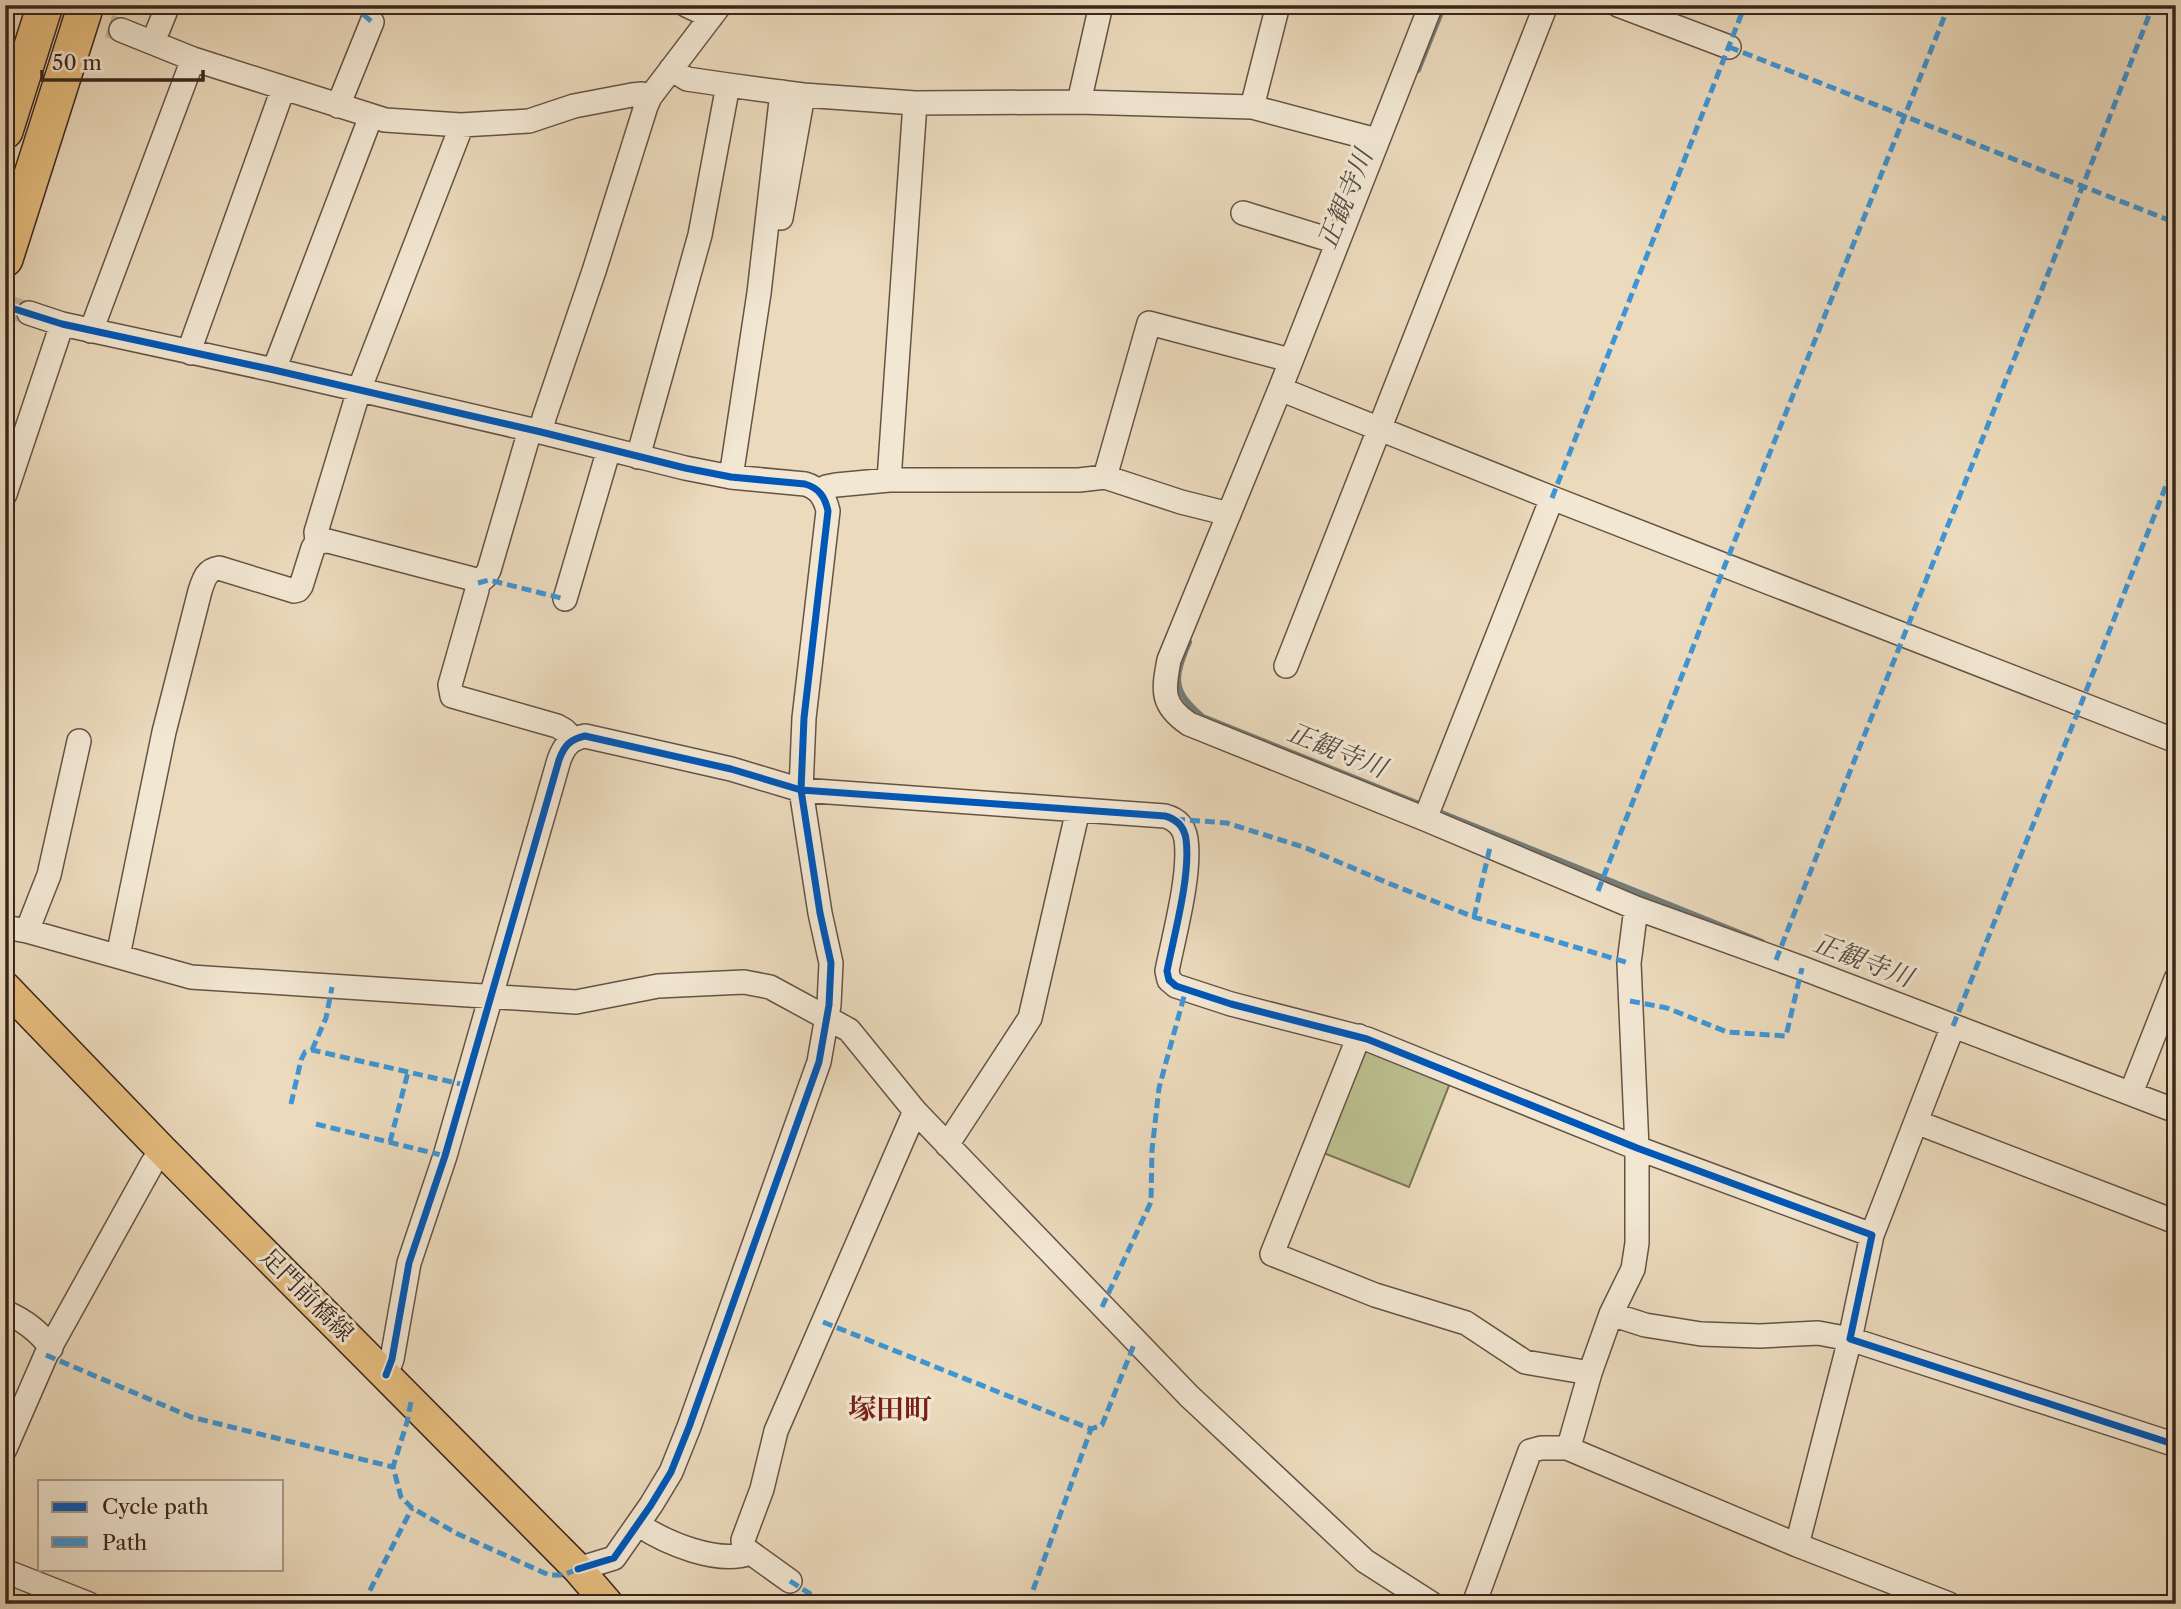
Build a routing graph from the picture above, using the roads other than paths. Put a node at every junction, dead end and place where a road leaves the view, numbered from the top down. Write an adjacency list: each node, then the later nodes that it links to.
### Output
1 (45, 5): 27 (highway)
2 (86, 5): 32 (highway)
3 (168, 5): 13 (street)
4 (686, 5): 10 (street)
5 (1101, 5): 21 (street)
6 (1278, 5): 24 (street)
7 (1431, 5): 28 (street)
8 (1546, 5): 41 (street)
9 (1618, 5): 14 (street)
10 (715, 11): 16 (street)
11 (372, 22): 23 (street)
12 (121, 30): 13 (street)
13 (153, 42): 15 (street)
14 (1729, 47)
15 (194, 60): 18 (street); 35 (street)
16 (671, 69): 17 (street); 20 (street)
17 (728, 85): 19 (street); 44 (street)
18 (283, 89): 23 (street); 36 (street)
19 (792, 93): 22 (street); 30 (street); 45 (street)
20 (650, 97): 26 (street); 42 (street)
21 (1079, 102): 22 (street); 24 (street)
22 (915, 103): 47 (street)
23 (338, 106): 25 (street)
24 (1252, 107): 28 (street)
25 (370, 116): 26 (street); 38 (street)
26 (461, 125): 39 (street)
27 (5, 131)
28 (1377, 140): 31 (street)
29 (1243, 213): 31 (street)
30 (781, 218)
31 (1337, 242): 37 (street)
32 (5, 259)
33 (29, 313): 34 (street)
34 (62, 324): 35 (street); 49 (street)
35 (91, 331): 36 (street)
36 (191, 353): 38 (street)
37 (1290, 360): 40 (street); 46 (street)
38 (274, 370): 39 (street)
39 (359, 390): 42 (street); 52 (street)
40 (1280, 390): 41 (street); 51 (street)
41 (1381, 429): 50 (street); 55 (street)
42 (536, 431): 43 (street); 53 (street)
43 (609, 449): 44 (street); 54 (street)
44 (638, 457): 45 (street)
45 (730, 477): 48 (street)
46 (1105, 477): 47 (street); 51 (street)
47 (889, 480): 48 (street)
48 (819, 492): 59 (street)
49 (5, 494)
50 (1552, 498): 58 (street); 61 (street)
51 (1229, 514): 61 (street)
52 (317, 542): 53 (street); 64 (street)
53 (478, 583): 56 (street)
54 (565, 598)
55 (1286, 666)
56 (573, 739): 59 (street); 67 (street)
57 (79, 741): 63 (street)
58 (2176, 741)
59 (801, 790): 60 (street); 68 (street)
60 (1078, 810): 70 (street); 75 (street)
61 (1425, 819): 62 (street)
62 (1636, 908): 69 (street); 76 (street)
63 (16, 929): 64 (street)
64 (118, 956): 67 (street)
65 (2176, 979): 71 (street)
66 (5, 987): 77 (main road, 足門前橋線)
67 (489, 997): 68 (street); 85 (street)
68 (827, 1019): 72 (street); 89 (street)
69 (1953, 1026): 71 (street); 74 (street)
70 (1359, 1036): 76 (street); 84 (street)
71 (2131, 1093): 73 (street)
72 (915, 1111): 75 (street); 91 (street)
73 (2176, 1111)
74 (1916, 1122): 78 (street); 79 (street)
75 (947, 1145): 97 (street)
76 (1637, 1148): 79 (street); 81 (street)
77 (162, 1150): 83 (street); 85 (main road, 足門前橋線)
78 (2176, 1222)
79 (1872, 1235): 82 (street)
80 (5, 1312): 83 (street)
81 (1611, 1314): 82 (street); 84 (street)
82 (1850, 1339): 86 (street); 90 (street)
83 (51, 1348): 88 (street)
84 (1590, 1373): 87 (street)
85 (386, 1375): 92 (main road, 足門前橋線)
86 (2176, 1445)
87 (1567, 1448): 90 (street); 98 (street)
88 (5, 1449)
89 (639, 1525): 91 (street); 92 (street)
90 (1797, 1545): 99 (street)
91 (750, 1553): 94 (street)
92 (578, 1569): 96 (main road, 足門前橋線)
93 (5, 1571): 95 (street)
94 (790, 1581)
95 (89, 1604)
96 (608, 1604)
97 (1432, 1604)
98 (1474, 1604)
99 (1949, 1604)

